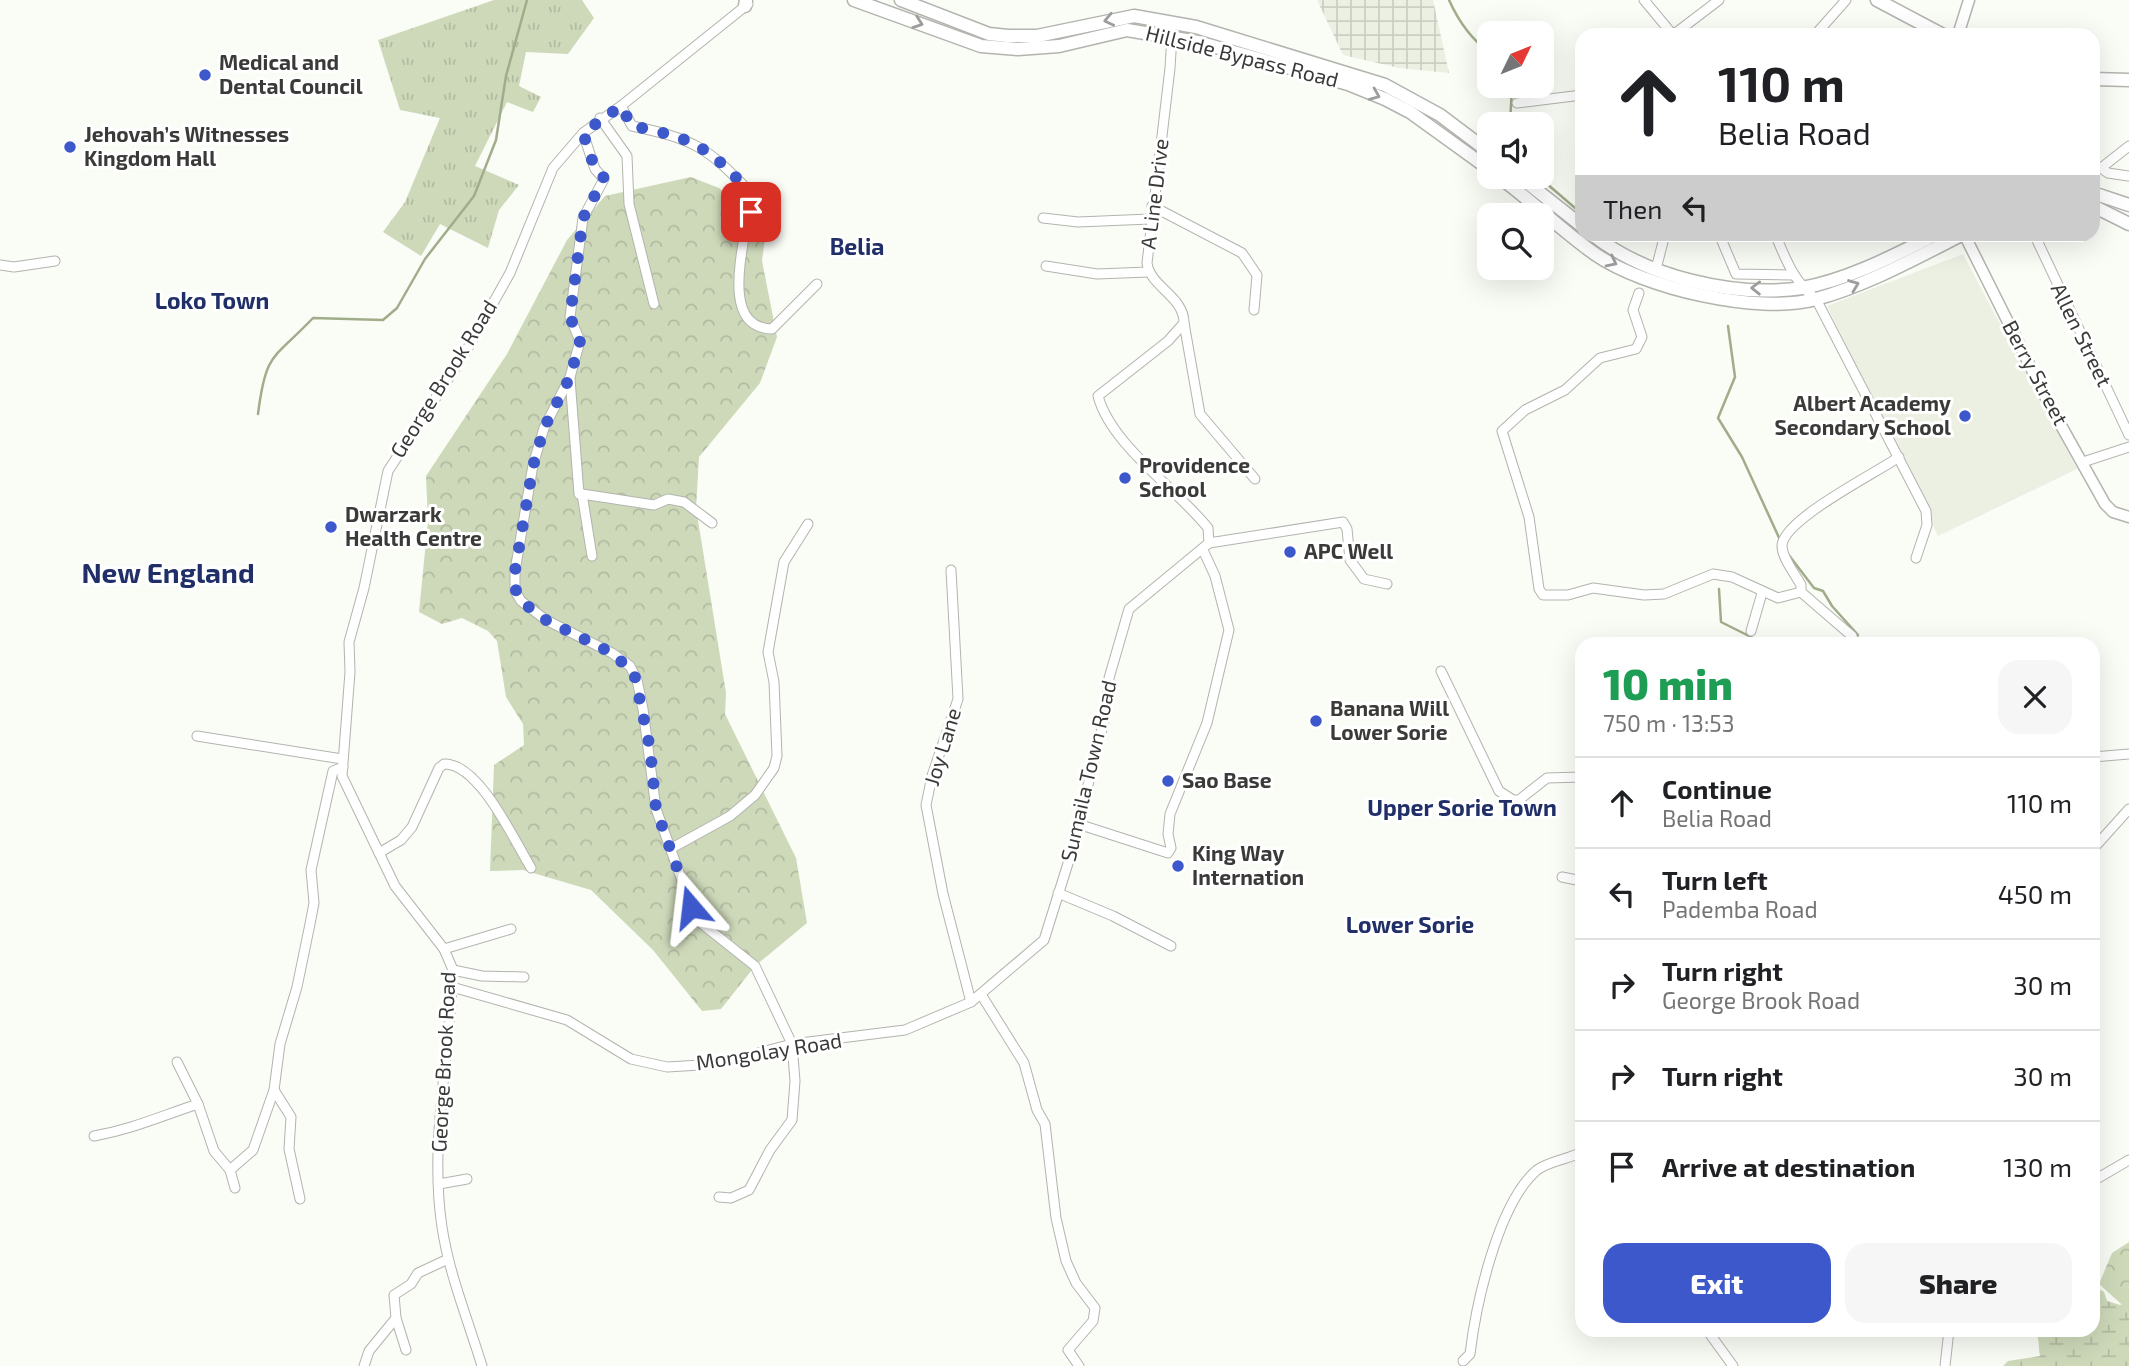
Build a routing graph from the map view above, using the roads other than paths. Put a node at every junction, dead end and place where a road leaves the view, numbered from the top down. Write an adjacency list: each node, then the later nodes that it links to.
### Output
1 (854, 0): 15 (main road, Hillside Bypass Road, one-way to 15)
2 (901, 0): 9 (main road, Hillside Bypass Road, one-way to 2)
3 (1644, 0): 10 (street)
4 (1719, 0): 11 (street)
5 (1846, 0): 12 (street)
6 (1877, 0): 13 (main road)
7 (1969, 0): 14 (street)
8 (747, 2): 20 (street, George Brook Road)
9 (1166, 24): 15 (street); 23 (main road, Hillside Bypass Road)
10 (1667, 28)
11 (1682, 28)
12 (1821, 28)
13 (1930, 28)
14 (1960, 28)
15 (1172, 36): 25 (main road, Hillside Bypass Road, one-way to 25); 31 (street, A Line Drive)
16 (2100, 79): 17 (main road)
17 (2129, 80)
18 (1575, 96): 19 (street)
19 (1517, 103)
20 (621, 106): 21 (street, George Brook Road); 53 (street)
21 (600, 118): 22 (street, George Brook Road); 57 (street)
22 (583, 133): 60 (street); 83 (street, George Brook Road)
23 (1477, 143)
24 (2129, 146): 26 (street)
25 (1477, 160)
26 (2129, 176)
27 (1514, 189): 37 (main road, one-way to 37)
28 (1535, 189): 35 (main road)
29 (2100, 195): 30 (main road)
30 (2129, 205)
31 (1152, 206): 34 (street, A Line Drive); 58 (street)
32 (2100, 210): 36 (main road)
33 (1043, 218): 34 (street)
34 (1150, 219): 51 (street, A Line Drive)
35 (1575, 220)
36 (2129, 224)
37 (1575, 237)
38 (1581, 242): 56 (main road, one-way to 56)
39 (1604, 242): 50 (main road)
40 (1663, 242): 50 (street)
41 (1722, 242): 52 (street)
42 (1779, 242): 52 (street)
43 (1919, 242): 54 (main road)
44 (1948, 242): 56 (main road, one-way to 44)
45 (1968, 242): 64 (street, Berry Street)
46 (2038, 242): 61 (street, Allen Street)
47 (55, 261): 48 (street)
48 (0, 265)
49 (1046, 266): 51 (street)
50 (1656, 269): 54 (main road, one-way to 50)
51 (1148, 272): 59 (street, A Line Drive)
52 (1793, 275): 54 (street)
53 (817, 284)
54 (1801, 288): 56 (street)
55 (1639, 293): 76 (street)
56 (1816, 299): 63 (street)
57 (654, 304)
58 (1254, 310)
59 (1184, 324): 65 (street, A Line Drive); 70 (street)
60 (570, 377): 66 (street); 88 (street)
61 (2129, 435)
62 (2129, 447): 64 (street)
63 (1899, 457): 72 (street); 75 (street)
64 (2084, 463): 67 (street, Berry Street)
65 (1255, 479)
66 (582, 494): 68 (street); 71 (street)
67 (2129, 517)
68 (712, 523)
69 (808, 524): 88 (street)
70 (1206, 546): 74 (street); 86 (street, Sumaila Town Road); 86 (street)
71 (592, 556)
72 (1916, 558)
73 (951, 570): 101 (street, Joy Lane)
74 (1387, 584)
75 (1801, 592): 76 (street); 78 (street)
76 (1762, 593): 77 (street)
77 (1751, 631)
78 (1852, 637)
79 (1441, 671): 84 (street)
80 (197, 736): 83 (street)
81 (2129, 754): 82 (street)
82 (2100, 756)
83 (342, 763): 89 (street, George Brook Road); 104 (street)
84 (1575, 777)
85 (2129, 809): 87 (street)
86 (1078, 824): 93 (street, Sumaila Town Road)
87 (2100, 841)
88 (672, 848): 102 (street)
89 (379, 853): 90 (street); 96 (street, George Brook Road)
90 (531, 868)
91 (1562, 877): 92 (street)
92 (1575, 880)
93 (1058, 893): 95 (street); 100 (street, Sumaila Town Road)
94 (511, 929): 96 (street)
95 (1171, 946)
96 (444, 949): 97 (street, George Brook Road)
97 (453, 970): 98 (street); 99 (street, George Brook Road)
98 (524, 977)
99 (452, 987): 102 (street, Mongolay Road); 112 (street, George Brook Road)
100 (982, 996): 101 (street, Sumaila Town Road); 124 (street)
101 (971, 1002): 102 (street, Mongolay Road)
102 (792, 1044): 114 (street)
103 (177, 1062): 105 (street)
104 (274, 1090): 109 (street); 115 (street)
105 (198, 1104): 106 (street); 109 (street)
106 (94, 1136)
107 (1575, 1155): 121 (street)
108 (2129, 1160): 110 (street)
109 (230, 1170): 113 (street)
110 (2100, 1177)
111 (467, 1179): 112 (street)
112 (439, 1184): 116 (street, George Brook Road)
113 (235, 1188)
114 (719, 1197)
115 (300, 1199)
116 (448, 1259): 117 (street); 123 (street, George Brook Road)
117 (396, 1318): 120 (street); 122 (street)
118 (1712, 1337): 125 (street)
119 (1948, 1337): 126 (street)
120 (406, 1350)
121 (1464, 1361)
122 (364, 1366)
123 (482, 1366)
124 (1079, 1366)
125 (1733, 1366)
126 (1945, 1366)

